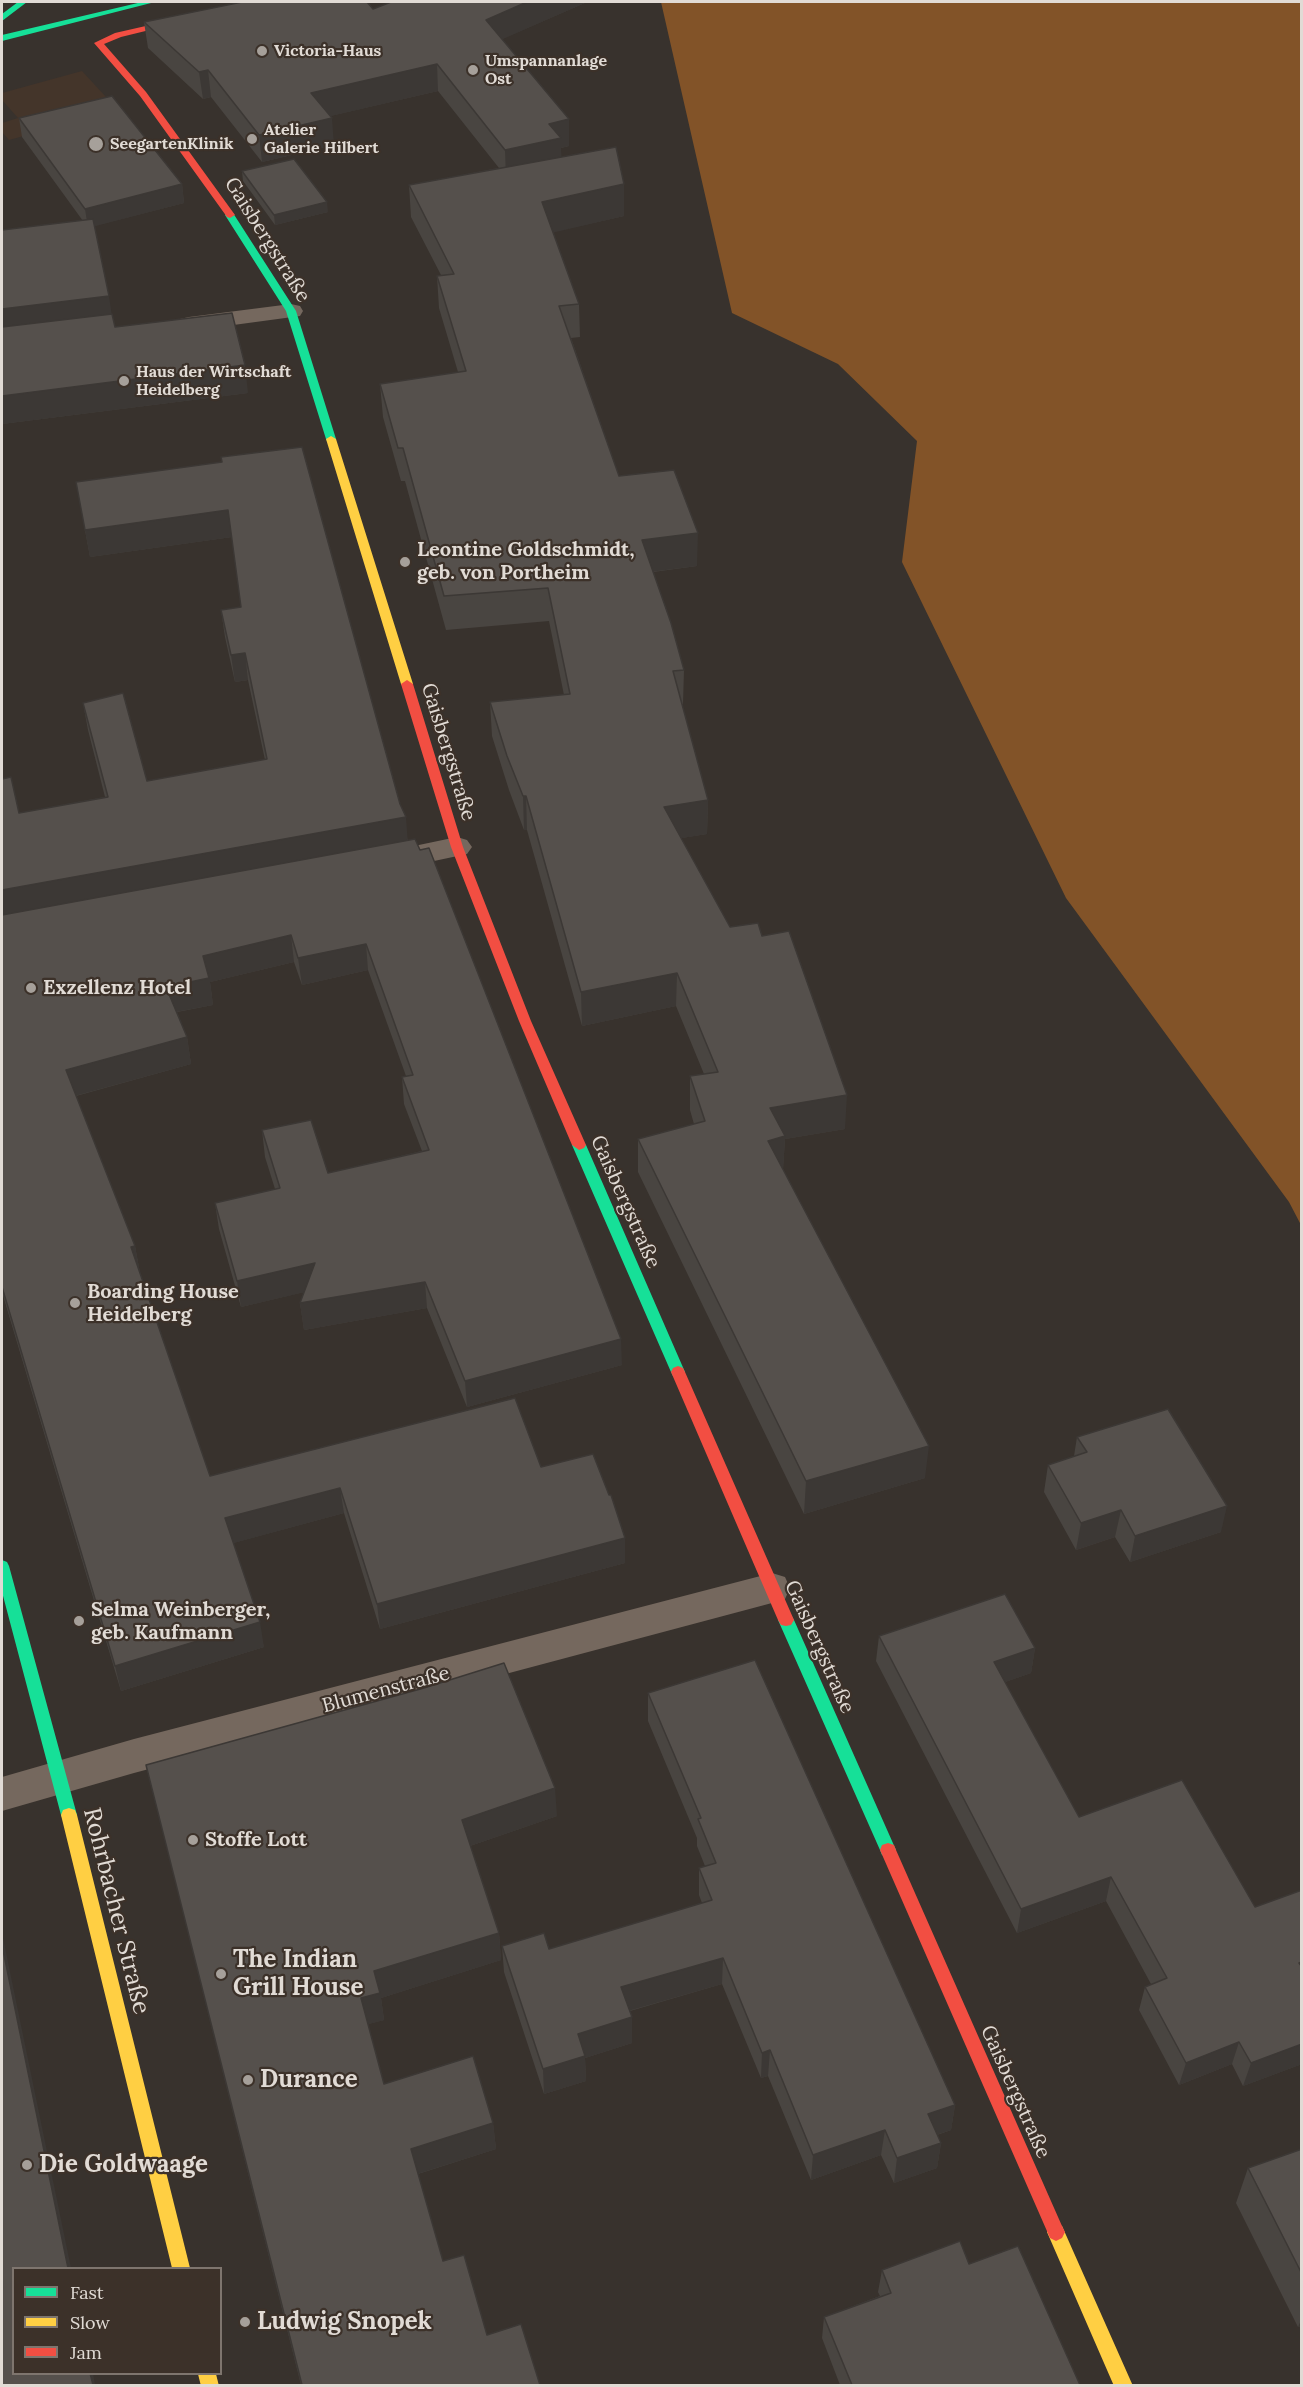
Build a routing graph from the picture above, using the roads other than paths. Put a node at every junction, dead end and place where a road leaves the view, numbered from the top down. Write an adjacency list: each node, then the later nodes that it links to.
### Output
1 (23, 2): 4 (street)
2 (151, 2): 5 (street)
3 (260, 2): 6 (street, Gaisbergstraße)
4 (2, 18)
5 (2, 38)
6 (291, 311): 7 (street); 8 (street, Gaisbergstraße)
7 (164, 327)
8 (457, 847): 9 (street); 11 (street, Gaisbergstraße)
9 (365, 865)
10 (2, 1566): 12 (street, Rohrbacher Straße)
11 (772, 1588): 12 (street, Blumenstraße); 15 (street, Gaisbergstraße)
12 (60, 1777): 13 (street, Blumenstraße); 14 (street, Rohrbacher Straße)
13 (2, 1794)
14 (181, 2267)
15 (1124, 2385)

